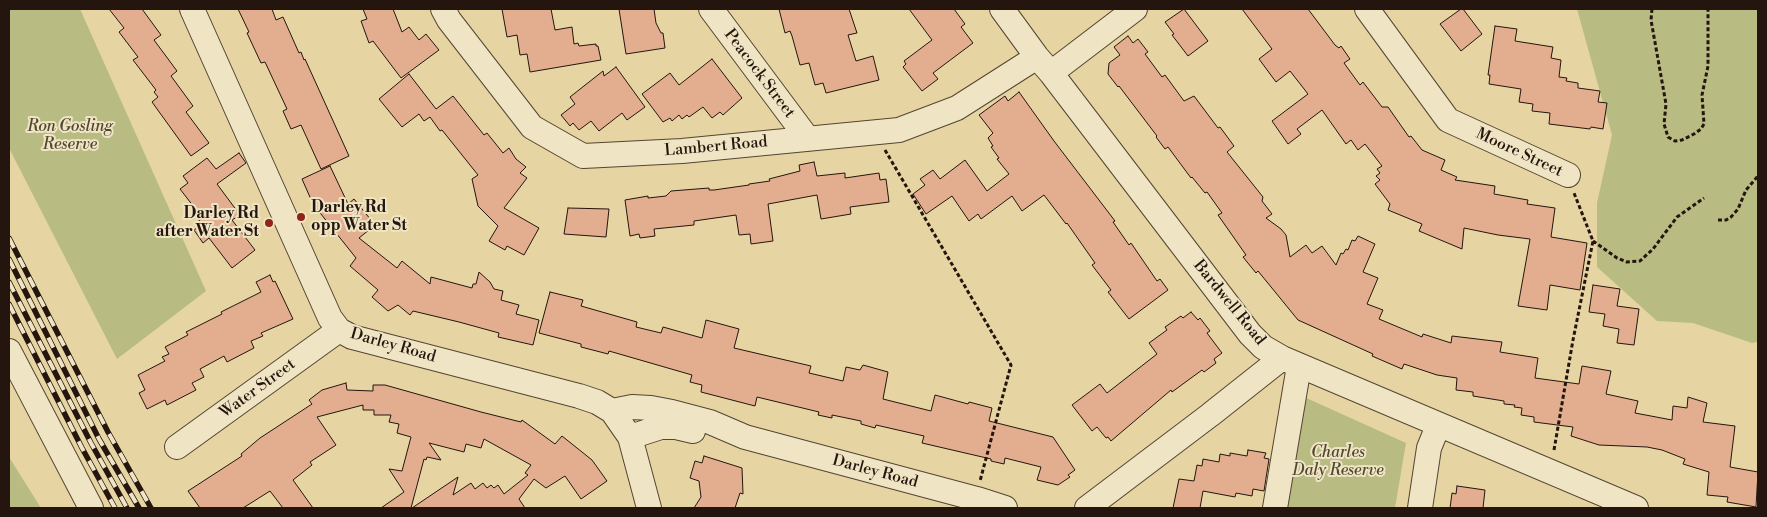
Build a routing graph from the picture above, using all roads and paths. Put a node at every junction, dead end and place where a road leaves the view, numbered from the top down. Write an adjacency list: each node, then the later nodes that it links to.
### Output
1 (192, 9): 17 (street, Darley Road)
2 (443, 9): 11 (street, Lambert Road)
3 (711, 9): 11 (street, Peacock Street)
4 (1002, 9): 9 (street, Bardwell Road)
5 (1135, 9): 9 (street, Lambert Road)
6 (1367, 9): 12 (street, Moore Street)
7 (1652, 9): 8 (path)
8 (1708, 9)
9 (1044, 65): 10 (street, Lambert Road); 19 (street, Bardwell Road)
10 (874, 132): 11 (street, Lambert Road); 26 (path)
11 (808, 139)
12 (1568, 175): 16 (path, Moore Street)
13 (1758, 176): 15 (path)
14 (1704, 198): 16 (path)
15 (1718, 220)
16 (1593, 241): 25 (path)
17 (339, 330): 20 (street, Darley Road); 24 (street, Water Street)
18 (9, 351): 27 (street)
19 (1290, 362): 21 (street, Bardwell Road); 30 (street); 31 (street)
20 (612, 411): 22 (street, Darley Road); 23 (street, Darley Road)
21 (1438, 426): 32 (street); 33 (street, Bardwell Road)
22 (745, 437): 23 (street, Darley Road); 29 (street, Darley Road)
23 (630, 438): 28 (street)
24 (177, 448)
25 (1554, 450)
26 (980, 481)
27 (91, 508)
28 (649, 508)
29 (1005, 508)
30 (1087, 508)
31 (1275, 508)
32 (1420, 508)
33 (1636, 508)

